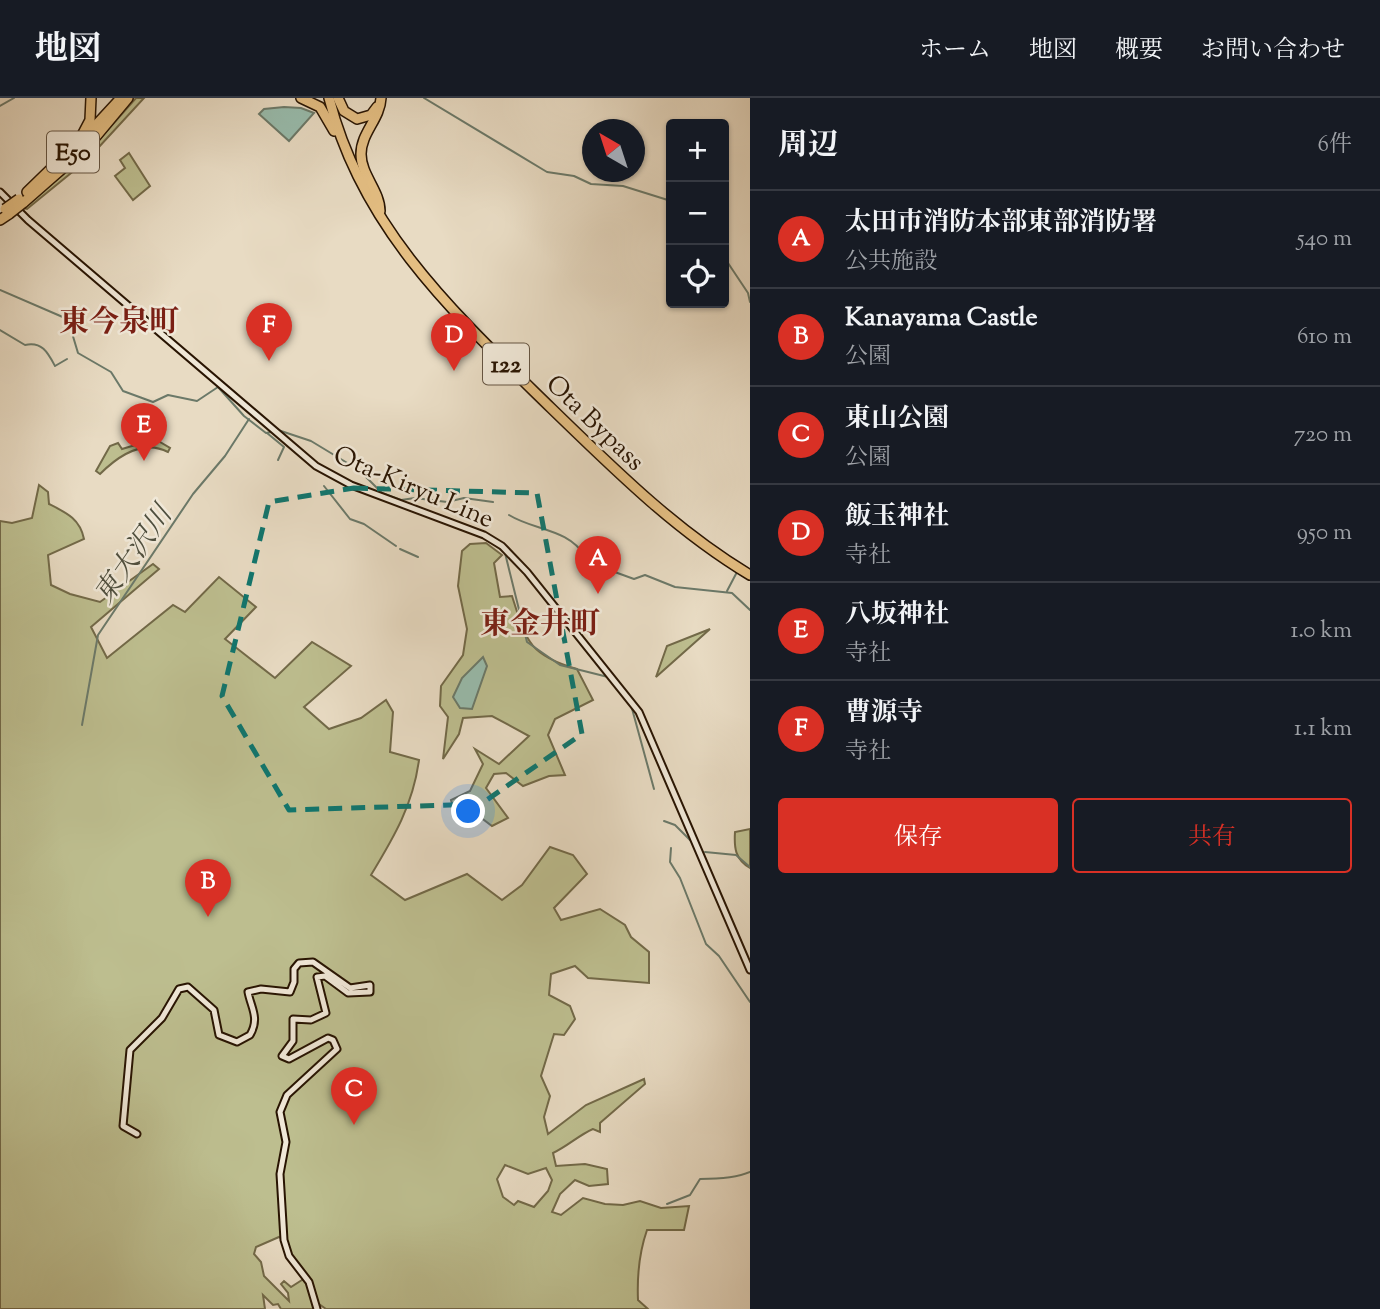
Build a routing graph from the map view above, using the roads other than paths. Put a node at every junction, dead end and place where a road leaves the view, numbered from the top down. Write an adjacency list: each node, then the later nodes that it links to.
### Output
1 (91, 98): 9 (highway)
2 (121, 98): 9 (highway, E50)
3 (131, 98): 10 (highway, E50)
4 (301, 98): 7 (highway)
5 (333, 98): 6 (highway); 7 (highway, Ota Bypass / 122); 11 (highway, Ota Bypass / 122)
6 (380, 98): 11 (highway)
7 (357, 175): 14 (highway, Ota Bypass / 122)
8 (0, 192): 15 (main road, Ota-Kiryu Line)
9 (27, 192): 10 (highway, E50)
10 (21, 201): 12 (highway, E50, bridge)
11 (380, 211): 14 (highway, Ota Bypass / 122)
12 (5, 212): 13 (highway, E50)
13 (0, 220)
14 (750, 573)
15 (750, 970)
16 (136, 1134): 17 (main road)
17 (317, 1309)

